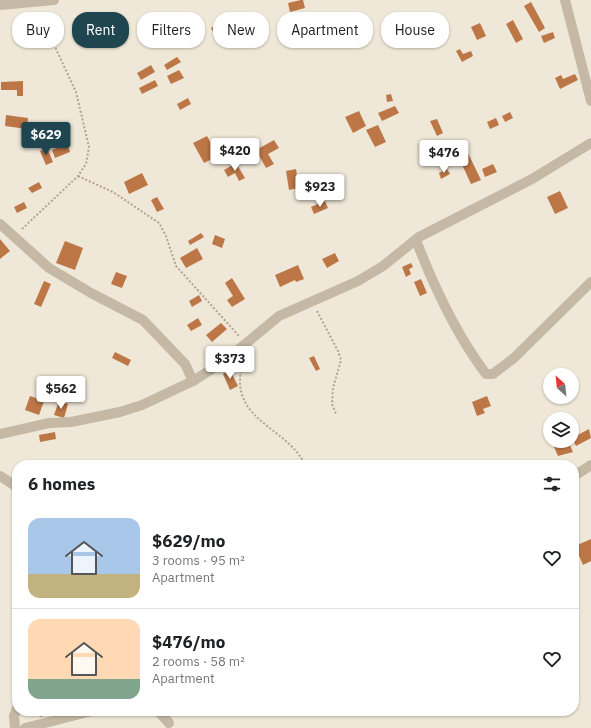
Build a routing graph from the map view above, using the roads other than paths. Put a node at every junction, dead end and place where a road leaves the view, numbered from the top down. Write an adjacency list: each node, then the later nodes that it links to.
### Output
1 (51, 0): 3 (street)
2 (565, 0): 4 (street)
3 (0, 4)
4 (591, 101)
5 (591, 143): 7 (street)
6 (0, 224): 9 (street)
7 (416, 240): 8 (street); 9 (street)
8 (591, 282)
9 (193, 380): 10 (street)
10 (0, 434)
11 (591, 465): 12 (street)
12 (579, 473)
13 (0, 476): 14 (street)
14 (12, 484)
15 (14, 716): 19 (street)
16 (72, 716): 20 (street)
17 (163, 716): 18 (street)
18 (169, 723)
19 (15, 728)
20 (25, 728)

